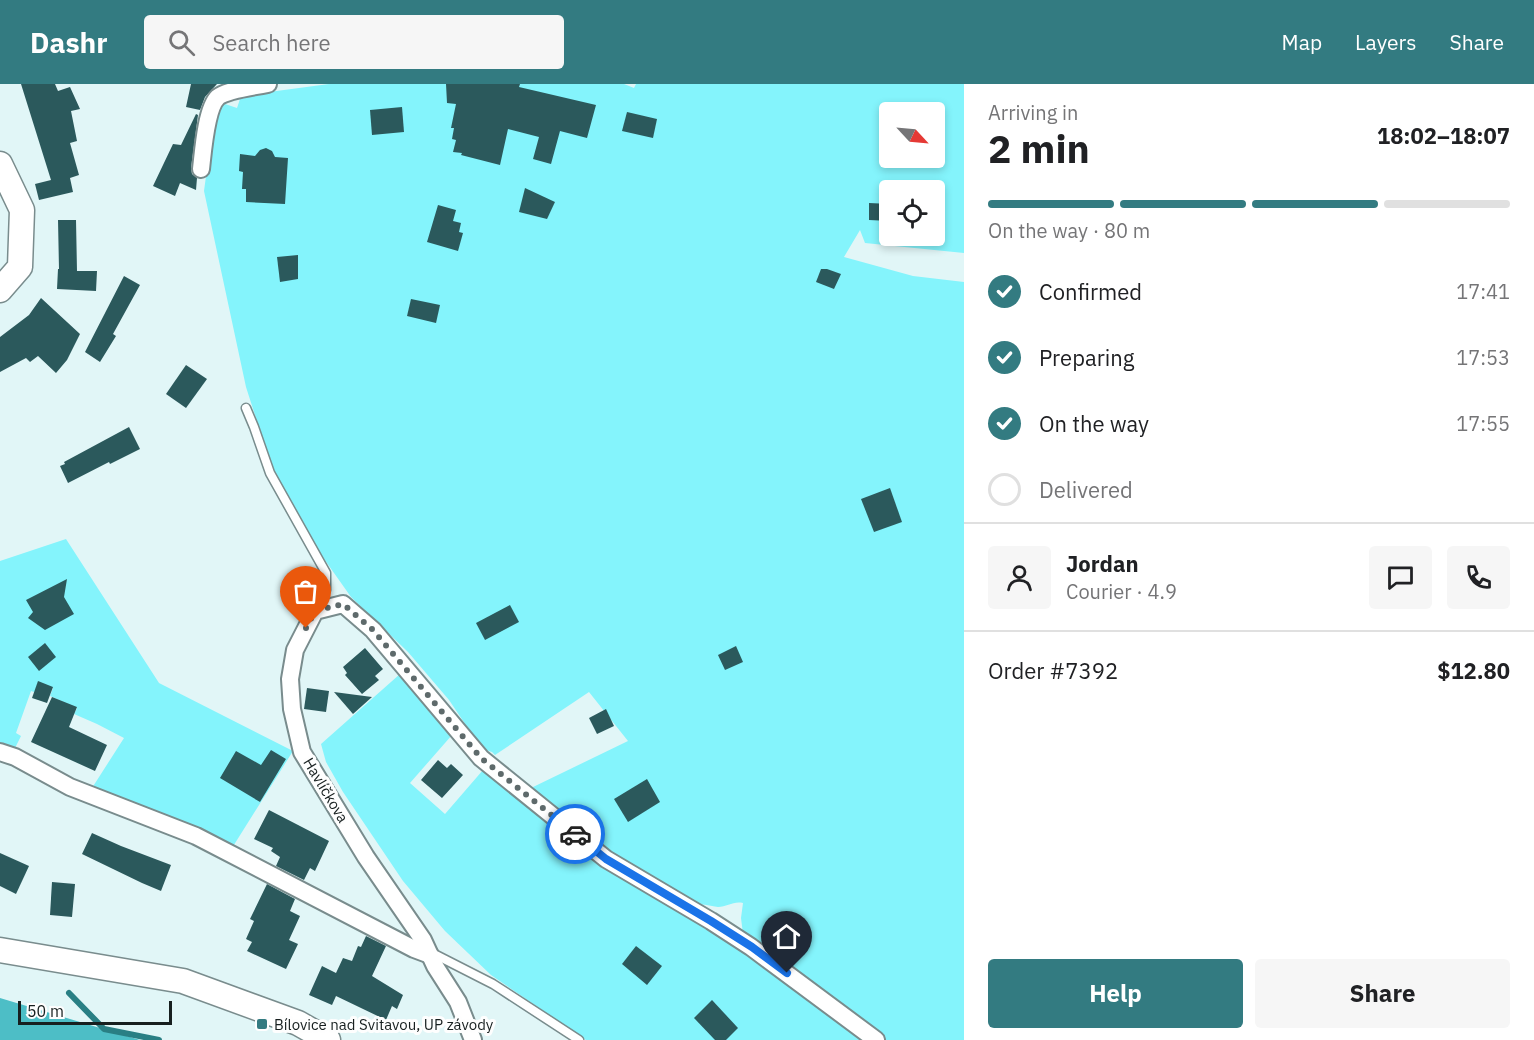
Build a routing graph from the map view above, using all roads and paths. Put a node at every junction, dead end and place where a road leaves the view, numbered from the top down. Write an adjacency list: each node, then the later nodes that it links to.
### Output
1 (268, 84): 3 (street)
2 (0, 164): 4 (main road)
3 (201, 169)
4 (0, 290)
5 (246, 408): 6 (lane)
6 (315, 611): 9 (street, Havlíčkova); 13 (street)
7 (0, 752): 9 (street)
8 (0, 950): 10 (main road)
9 (430, 955): 11 (street, Havlíčkova); 12 (lane)
10 (328, 1040)
11 (474, 1040)
12 (579, 1040)
13 (876, 1040)

